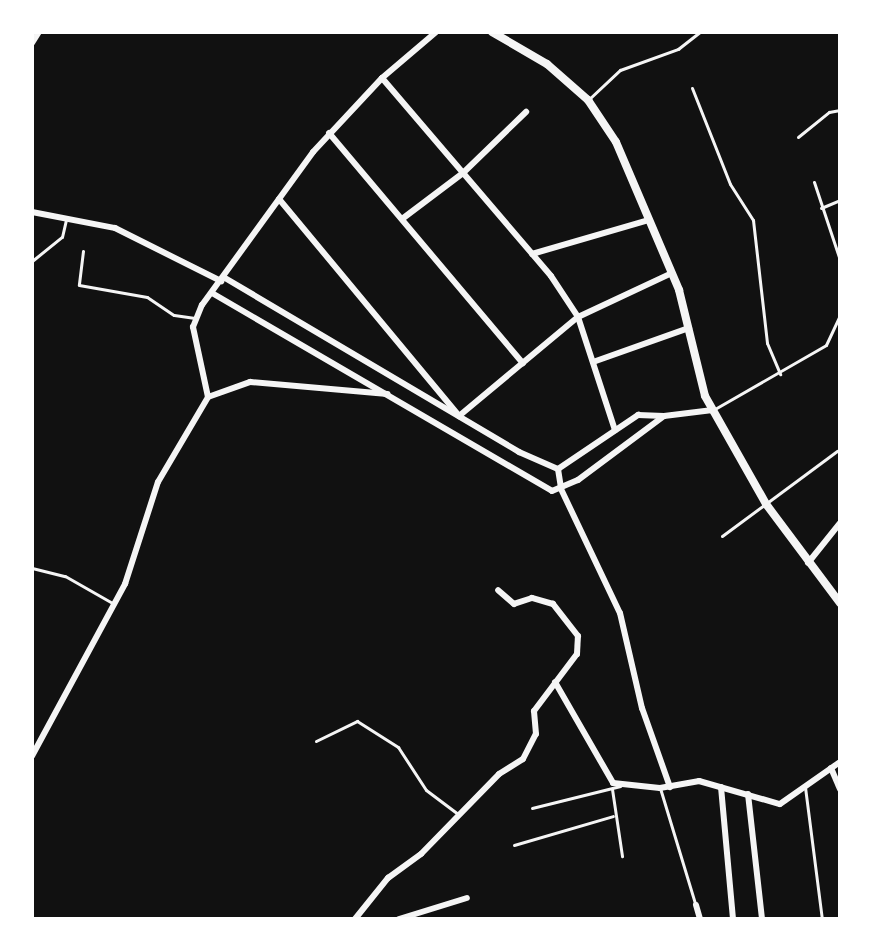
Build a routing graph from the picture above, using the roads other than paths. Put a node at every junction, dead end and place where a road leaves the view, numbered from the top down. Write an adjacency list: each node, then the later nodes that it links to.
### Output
1 (39, 32): 5 (street)
2 (436, 32): 6 (street)
3 (492, 32): 8 (main road)
4 (700, 32): 8 (lane)
5 (32, 43)
6 (382, 78): 11 (street); 13 (street)
7 (692, 88): 35 (lane)
8 (588, 100): 21 (main road)
9 (840, 110): 12 (lane)
10 (526, 112): 13 (street)
11 (329, 133): 15 (street); 20 (street)
12 (798, 137)
13 (463, 173): 20 (street); 23 (street)
14 (814, 182): 17 (lane)
15 (279, 199): 27 (street); 39 (street)
16 (840, 200): 17 (lane)
17 (821, 208): 24 (lane)
18 (32, 212): 19 (street)
19 (66, 218): 25 (lane); 27 (street)
20 (402, 219): 34 (street)
21 (649, 220): 23 (street); 26 (main road)
22 (83, 251): 31 (lane)
23 (532, 254): 30 (street)
24 (840, 260)
25 (32, 261)
26 (672, 273): 30 (street); 32 (main road)
27 (223, 279): 28 (street); 39 (street)
28 (212, 293): 31 (street); 36 (street)
29 (840, 315): 35 (lane)
30 (578, 317): 33 (street); 34 (street)
31 (196, 318): 37 (street)
32 (689, 328): 33 (street); 38 (main road)
33 (593, 362): 41 (street)
34 (523, 363): 39 (street)
35 (780, 374): 38 (lane)
36 (395, 395): 37 (street); 44 (street)
37 (208, 397): 52 (street)
38 (713, 410): 40 (street); 45 (main road)
39 (459, 416): 43 (street)
40 (664, 416): 41 (street); 44 (street)
41 (615, 430): 43 (street)
42 (837, 451): 45 (lane)
43 (558, 469): 44 (street)
44 (561, 489): 59 (street)
45 (766, 504): 47 (lane); 48 (main road)
46 (840, 523): 48 (street)
47 (722, 536)
48 (808, 563): 51 (main road)
49 (32, 568): 52 (lane)
50 (498, 590): 53 (street)
51 (840, 603)
52 (114, 604): 55 (street)
53 (555, 682): 58 (street); 67 (street)
54 (316, 741): 67 (lane)
55 (32, 756)
56 (840, 762): 57 (street)
57 (831, 768): 61 (street); 64 (street)
58 (624, 786): 62 (street); 63 (lane)
59 (670, 787): 60 (street); 62 (street)
60 (721, 787): 65 (street); 76 (street)
61 (805, 787): 65 (street); 78 (lane)
62 (660, 788): 72 (lane)
63 (612, 789): 66 (lane); 68 (lane)
64 (840, 789)
65 (748, 794): 77 (street)
66 (532, 808)
67 (458, 814): 73 (street)
68 (613, 816): 69 (lane); 70 (lane)
69 (514, 845)
70 (622, 856)
71 (467, 898): 74 (street)
72 (696, 905): 75 (street)
73 (355, 919)
74 (399, 919)
75 (700, 919)
76 (733, 919)
77 (762, 919)
78 (822, 919)

